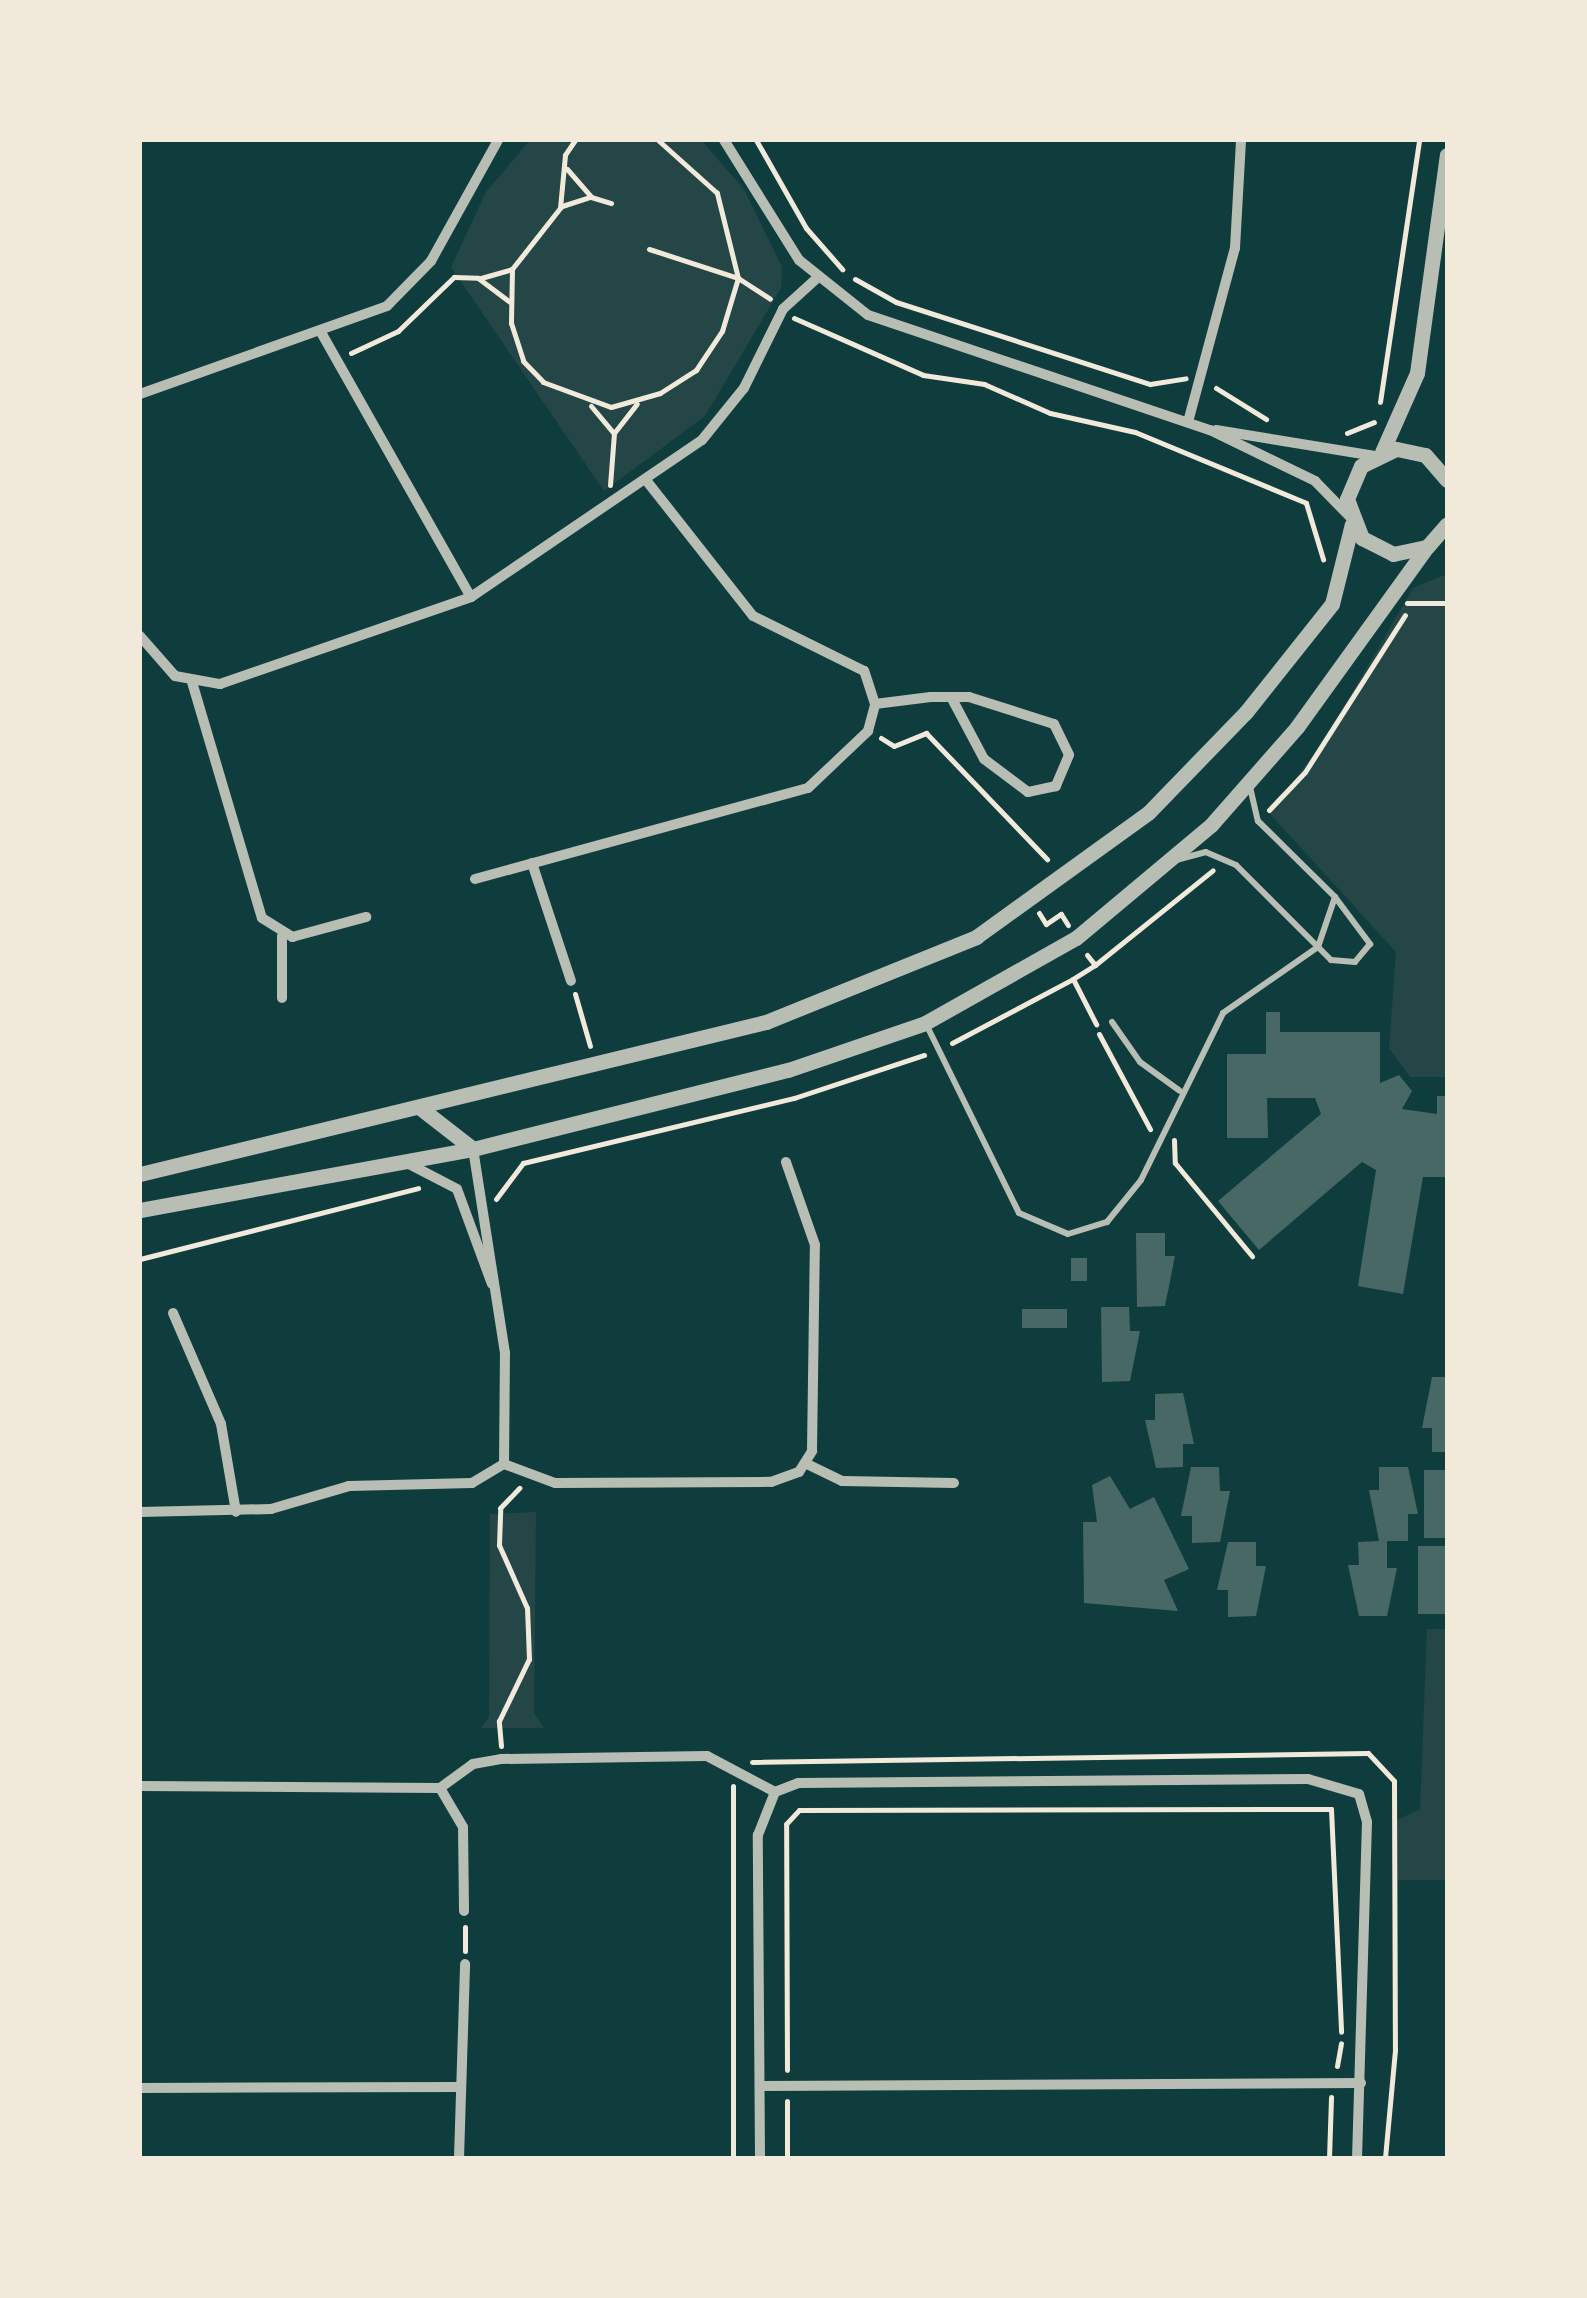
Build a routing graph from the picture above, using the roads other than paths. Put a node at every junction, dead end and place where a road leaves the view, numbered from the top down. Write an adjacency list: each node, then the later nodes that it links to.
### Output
1 (498, 140): 6 (street)
2 (724, 140): 5 (street)
3 (1241, 140): 8 (street)
4 (1447, 155): 10 (street)
5 (816, 279): 8 (street); 13 (street)
6 (322, 334): 7 (street); 17 (street)
7 (140, 394)
8 (1188, 422): 9 (street)
9 (1210, 430): 10 (street); 14 (street)
10 (1378, 454): 12 (street); 14 (street)
11 (1447, 456): 12 (street)
12 (1446, 478)
13 (646, 480): 17 (street); 21 (street)
14 (1351, 520): 16 (street); 35 (street)
15 (1447, 524): 16 (street)
16 (1436, 544): 22 (street)
17 (472, 597): 19 (street)
18 (140, 636): 19 (street)
19 (192, 682): 28 (street)
20 (951, 697): 20 (street); 21 (street)
21 (875, 704): 24 (street)
22 (1250, 786): 23 (street); 26 (lane)
23 (1173, 861): 29 (lane); 33 (street)
24 (532, 863): 25 (street); 30 (street)
25 (476, 880)
26 (1335, 897): 29 (lane); 29 (lane)
27 (366, 917): 28 (street)
28 (282, 936): 31 (street)
29 (1318, 947): 34 (lane)
30 (571, 981)
31 (282, 998)
32 (1112, 1022): 34 (lane)
33 (925, 1023): 34 (lane); 36 (street)
34 (1180, 1092)
35 (419, 1107): 36 (street); 39 (street)
36 (474, 1149): 38 (street); 41 (street)
37 (786, 1162): 44 (street)
38 (403, 1163): 40 (street); 41 (street)
39 (140, 1174)
40 (140, 1210)
41 (498, 1299): 43 (street)
42 (174, 1313): 47 (street)
43 (504, 1464): 44 (street); 47 (street)
44 (806, 1464): 45 (street)
45 (954, 1483)
46 (140, 1512): 47 (street)
47 (236, 1512)
48 (140, 1786): 49 (street)
49 (440, 1788): 50 (street); 51 (street)
50 (775, 1792): 53 (street); 54 (street)
51 (464, 1911)
52 (465, 1964): 55 (street)
53 (1361, 2083): 54 (street); 59 (street)
54 (760, 2086): 58 (street)
55 (458, 2087): 56 (street); 57 (street)
56 (140, 2088)
57 (459, 2158)
58 (760, 2158)
59 (1357, 2158)

